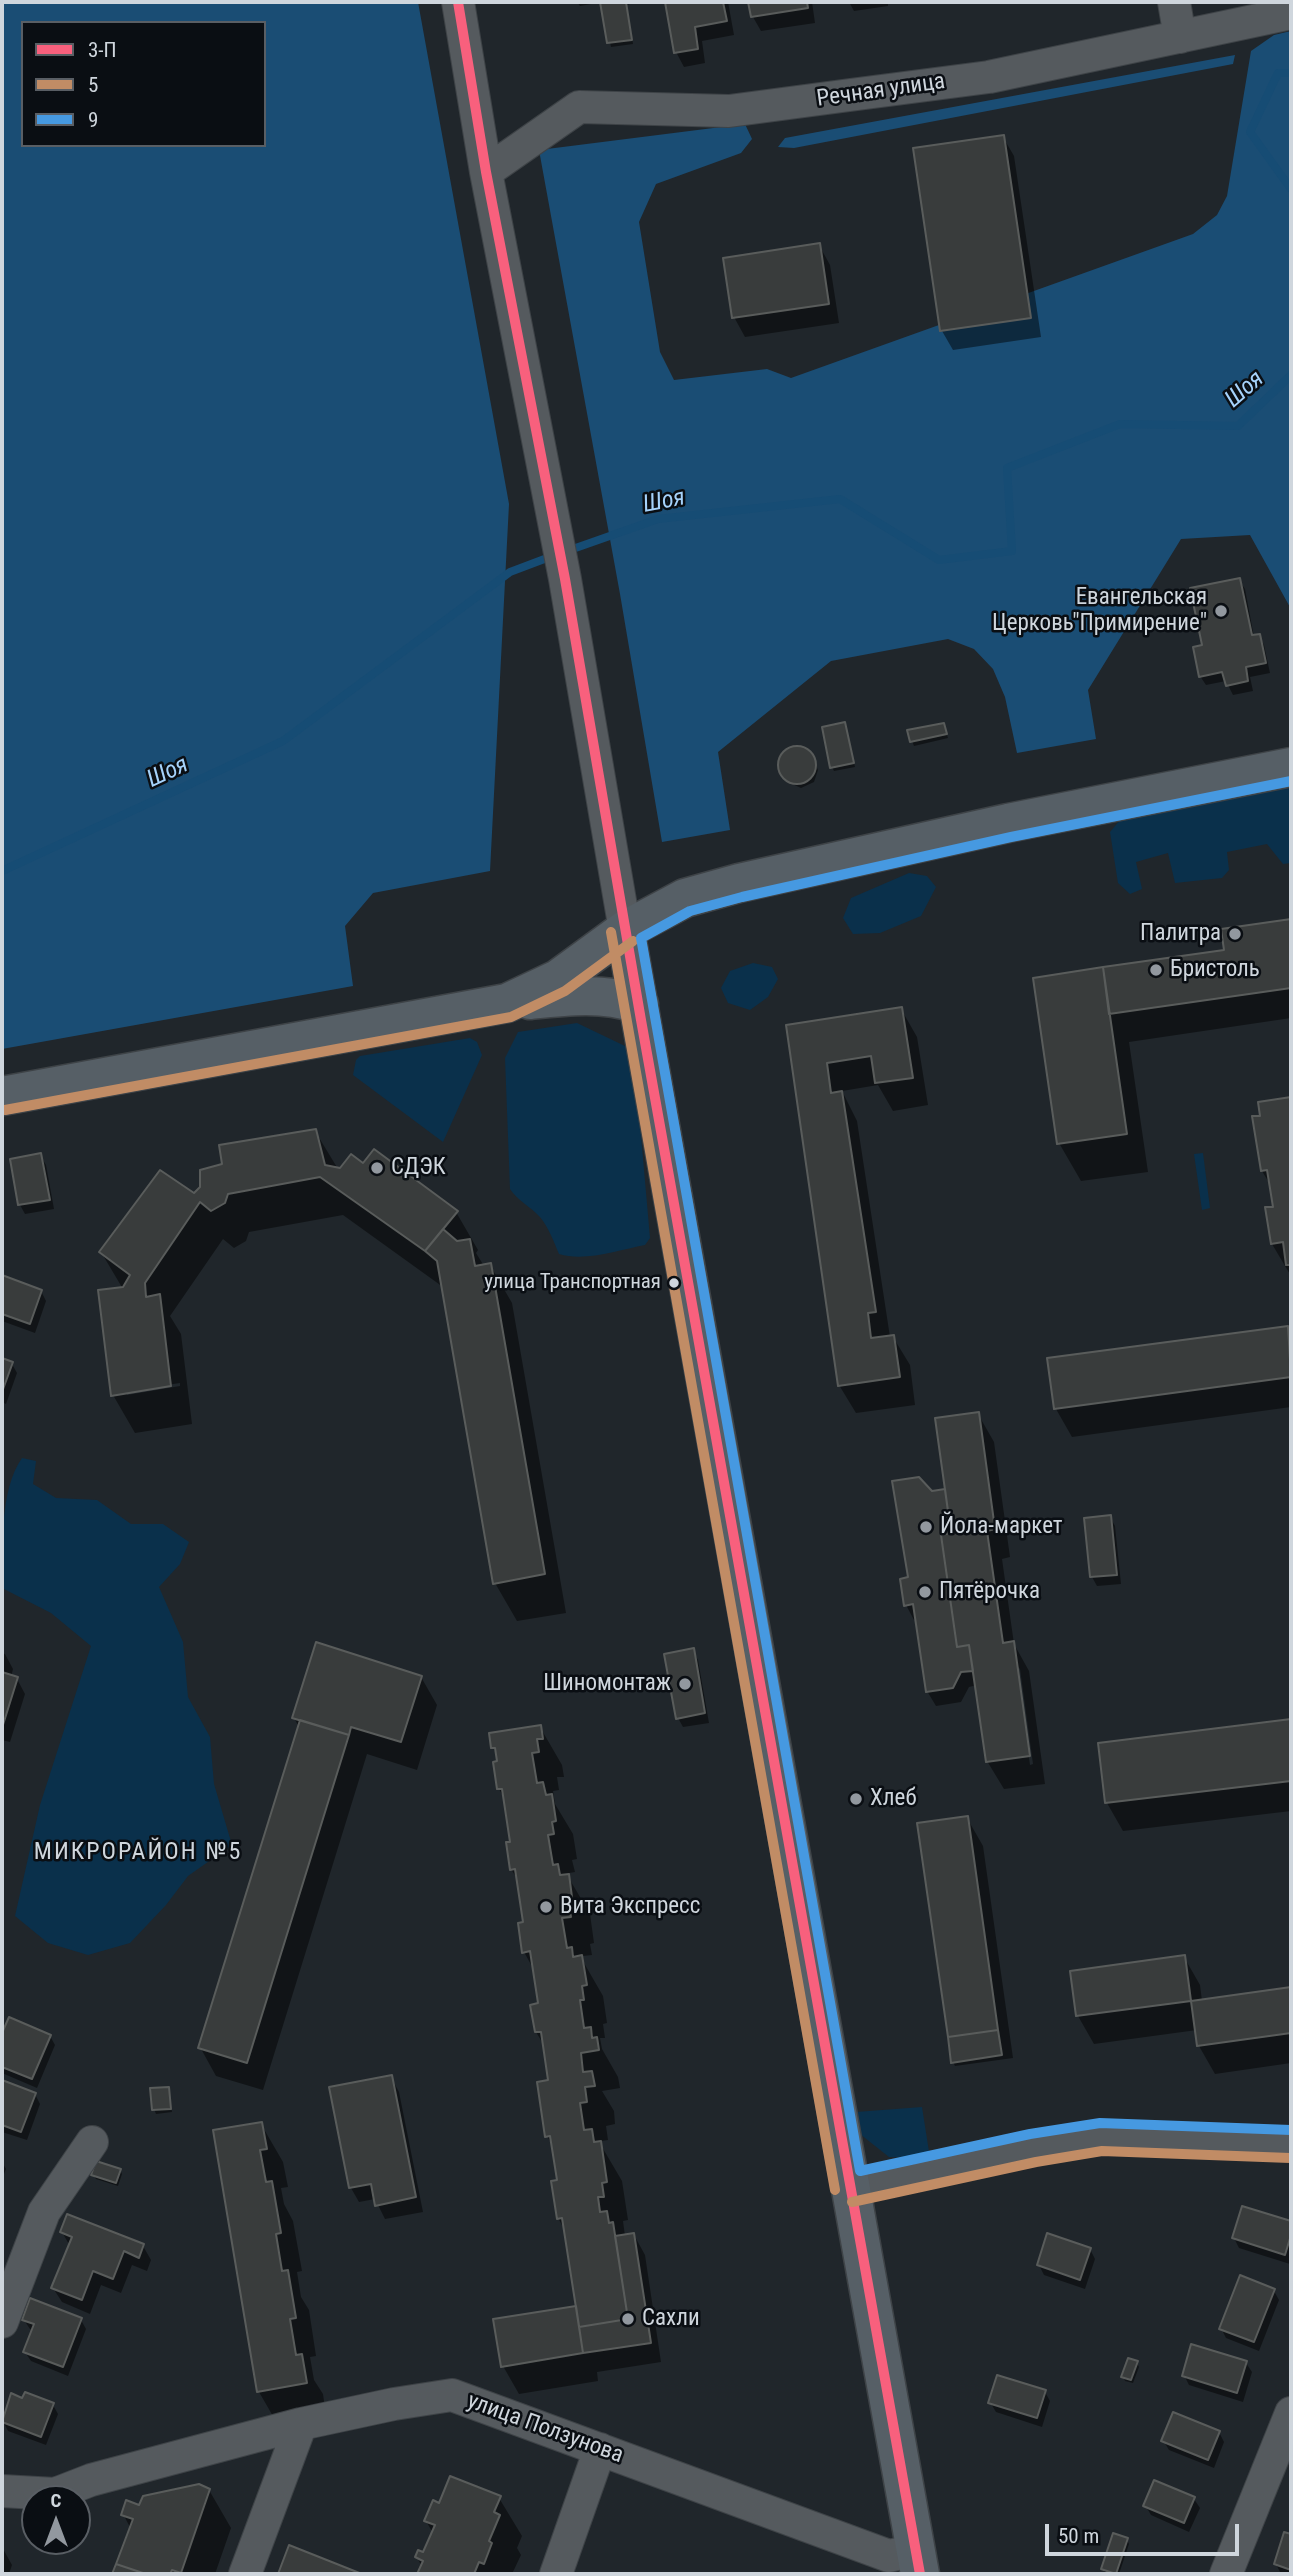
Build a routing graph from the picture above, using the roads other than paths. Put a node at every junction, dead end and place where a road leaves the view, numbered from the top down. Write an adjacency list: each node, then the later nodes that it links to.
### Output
1 (457, 2): 5 (street)
2 (1174, 2): 4 (street)
3 (1291, 13): 4 (street, Речная улица)
4 (1180, 37): 5 (street, Речная улица)
5 (486, 172): 7 (street)
6 (1291, 767): 7 (main road)
7 (625, 930): 8 (main road); 9 (main road, улица Ползунова)
8 (507, 1003): 9 (main road); 10 (main road)
9 (639, 1003): 13 (main road, улица Ползунова)
10 (2, 1096)
11 (92, 2142): 14 (street)
12 (1291, 2144): 13 (street)
13 (849, 2188): 19 (main road, улица Ползунова)
14 (2, 2322)
15 (1291, 2413): 22 (street)
16 (301, 2424): 17 (street, улица Ползунова); 18 (street, улица Ползунова); 20 (street)
17 (600, 2449): 19 (street, улица Ползунова); 21 (street)
18 (2, 2491)
19 (901, 2564)
20 (245, 2574)
21 (555, 2574)
22 (1226, 2574)

